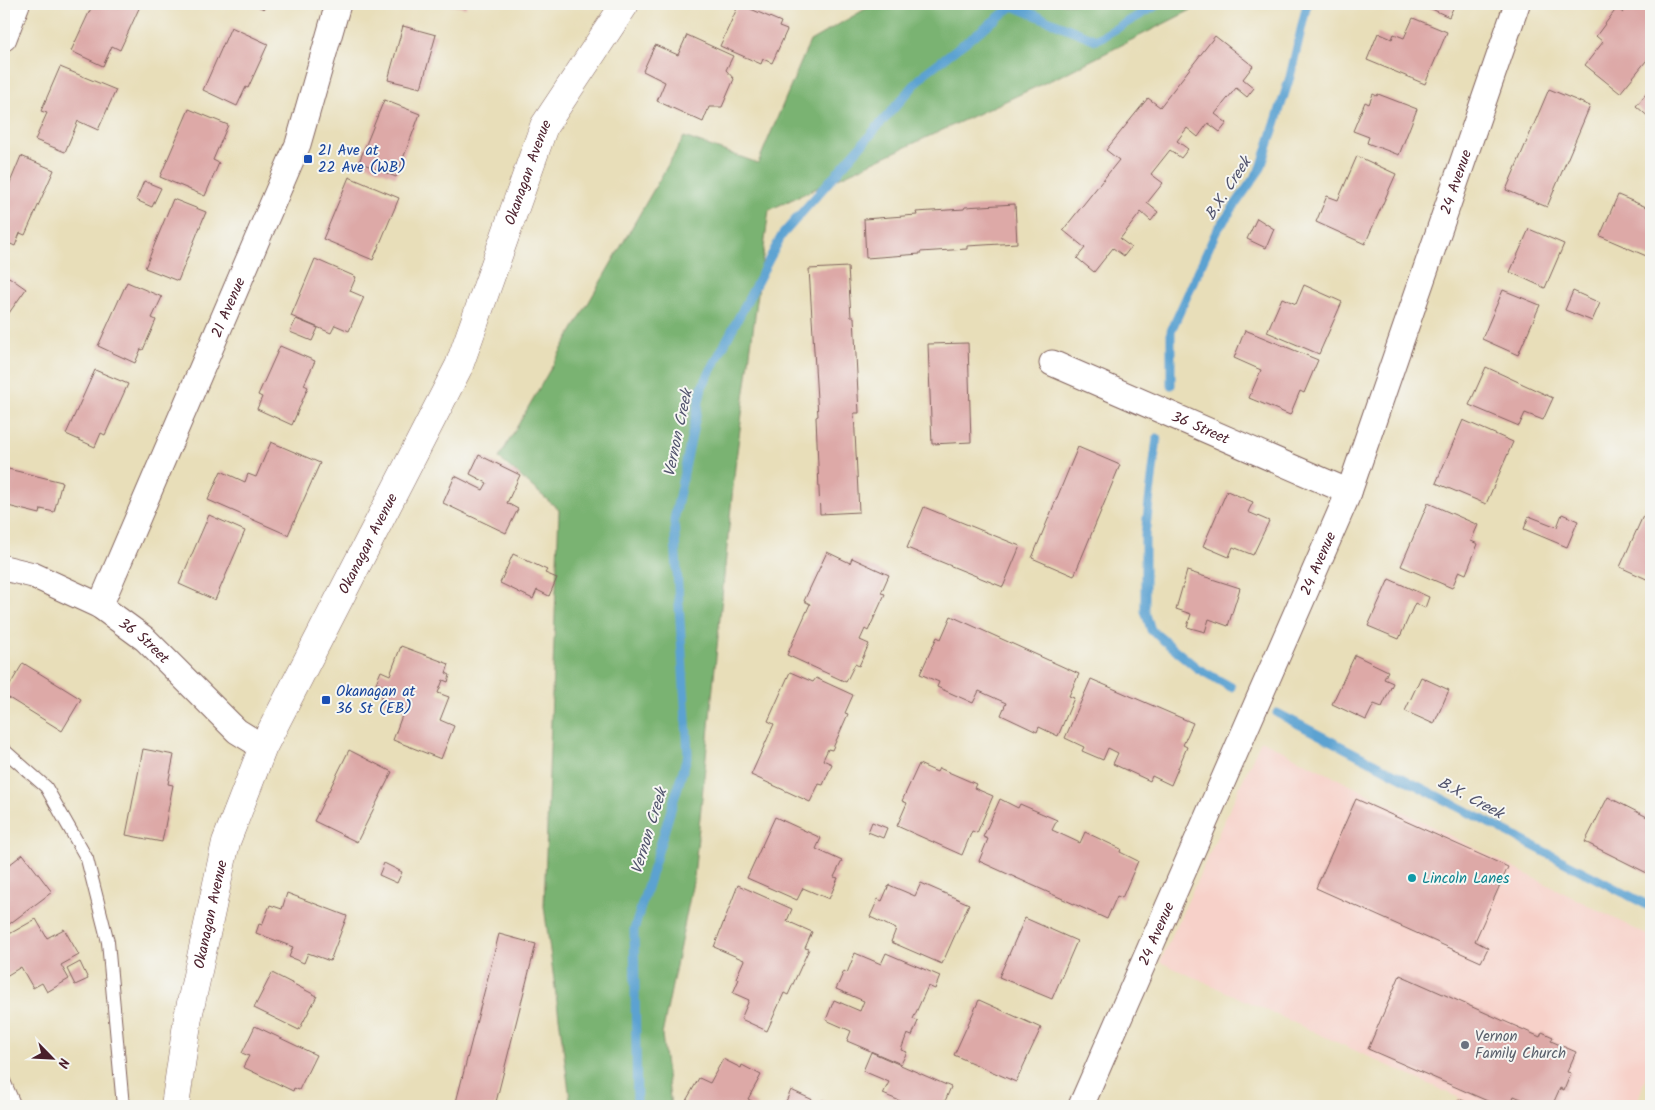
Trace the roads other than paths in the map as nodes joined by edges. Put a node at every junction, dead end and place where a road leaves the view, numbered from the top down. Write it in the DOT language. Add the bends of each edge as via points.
graph roads {
  1 [pos="18,4"];
  2 [pos="338,4"];
  3 [pos="625,4"];
  4 [pos="1517,4"];
  5 [pos="4,38"];
  6 [pos="1052,363"];
  7 [pos="1349,492"];
  8 [pos="4,568"];
  9 [pos="100,606"];
  10 [pos="263,747"];
  11 [pos="4,750"];
  12 [pos="4,1081"];
  13 [pos="15,1106"];
  14 [pos="123,1106"];
  15 [pos="175,1106"];
  16 [pos="1081,1106"];
  1 -- 5 [label="street"];
  2 -- 9 [label="street, 21 Avenue" via="298,144"];
  3 -- 10 [label="street, Okanagan Avenue" via="544,126 459,366"];
  4 -- 7 [label="street, 24 Avenue"];
  6 -- 7 [label="street, 36 Street"];
  7 -- 16 [label="street, 24 Avenue"];
  8 -- 9 [label="street, 36 Street" via="34,575"];
  9 -- 10 [label="street, 36 Street" via="145,639 237,731"];
  10 -- 15 [label="street, Okanagan Avenue" via="226,842 188,1016"];
  11 -- 14 [label="lane" via="46,787 87,859 108,942"];
  12 -- 13 [label="lane"];
}
